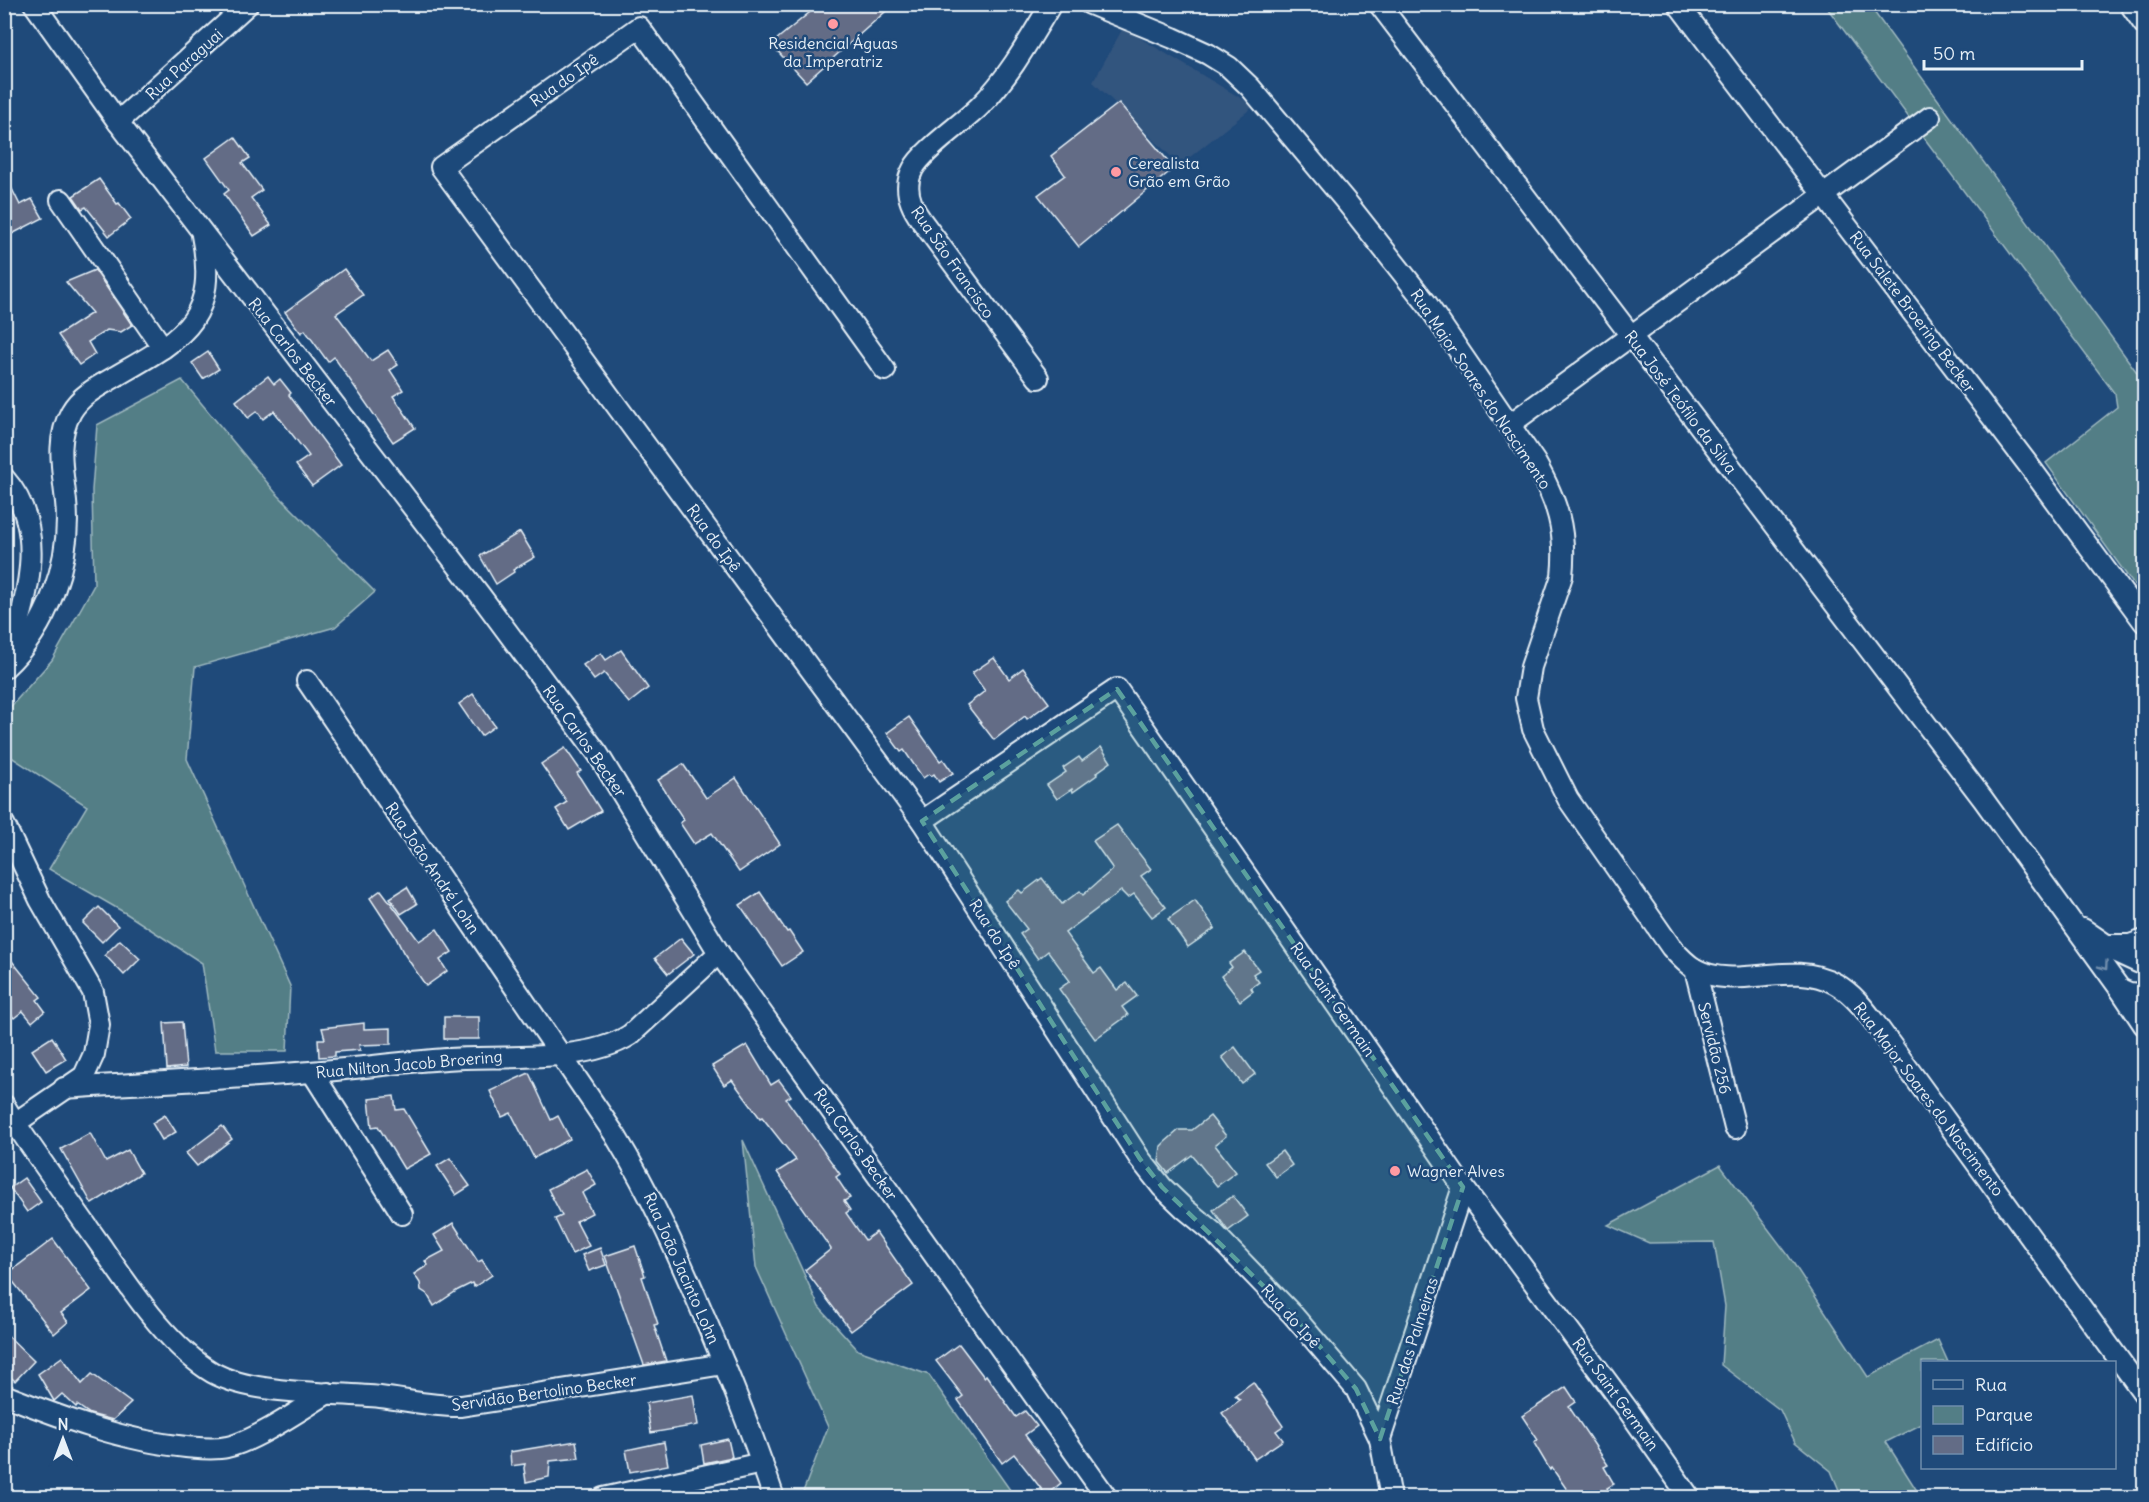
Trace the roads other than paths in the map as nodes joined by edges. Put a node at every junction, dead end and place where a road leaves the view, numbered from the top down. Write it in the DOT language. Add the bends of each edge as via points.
graph roads {
  1 [pos="34,4"];
  2 [pos="248,4"];
  3 [pos="1051,4"];
  4 [pos="1090,4"];
  5 [pos="1379,4"];
  6 [pos="1677,4"];
  7 [pos="2130,4"];
  8 [pos="2145,24"];
  9 [pos="1929,117"];
  10 [pos="118,123"];
  11 [pos="1822,193"];
  12 [pos="62,200"];
  13 [pos="201,233"];
  14 [pos="1630,335"];
  15 [pos="163,348"];
  16 [pos="885,370"];
  17 [pos="1038,378"];
  18 [pos="1509,425"];
  19 [pos="4,478"];
  20 [pos="2145,622"];
  21 [pos="6,667"];
  22 [pos="307,681"];
  23 [pos="922,820"];
  24 [pos="4,824"];
  25 [pos="2074,923"];
  26 [pos="2145,940"];
  27 [pos="2107,945"];
  28 [pos="719,953"];
  29 [pos="2145,965"];
  30 [pos="1695,969"];
  31 [pos="2120,989"];
  32 [pos="2145,994"];
  33 [pos="2145,1025"];
  34 [pos="560,1054"];
  35 [pos="312,1072"];
  36 [pos="64,1088"];
  37 [pos="4,1105"];
  38 [pos="10,1127"];
  39 [pos="1735,1128"];
  40 [pos="1463,1187"];
  41 [pos="402,1214"];
  42 [pos="724,1364"];
  43 [pos="328,1393"];
  44 [pos="2145,1394"];
  45 [pos="4,1395"];
  46 [pos="1380,1439"];
  47 [pos="762,1463"];
  48 [pos="603,1497"];
  49 [pos="774,1497"];
  50 [pos="1107,1497"];
  51 [pos="1391,1497"];
  52 [pos="1690,1497"];
  1 -- 10 [label="street, Rua Carlos Becker"];
  2 -- 10 [label="street, Rua Paraguai"];
  3 -- 17 [label="street, Rua São Francisco" via="1004,77 981,105 918,162 908,186 910,202 921,220"];
  4 -- 18 [label="street, Rua Major Soares do Nascimento" via="1208,54 1245,82 1427,304"];
  5 -- 14 [label="street, Rua José Teófilo da Silva"];
  6 -- 11 [label="street, Rua Salete Broering Becker"];
  7 -- 8 [label="street"];
  9 -- 11 [label="street"];
  10 -- 13 [label="street, Rua Carlos Becker"];
  11 -- 14 [label="street"];
  11 -- 20 [label="street, Rua Salete Broering Becker"];
  12 -- 15 [label="street"];
  13 -- 15 [label="street" via="206,257 201,304 183,332"];
  13 -- 28 [label="street, Rua Carlos Becker" via="598,754"];
  14 -- 18 [label="street"];
  14 -- 25 [label="street, Rua José Teófilo da Silva"];
  15 -- 21 [label="street" via="85,395 70,414 61,453 66,504 61,575 34,632"];
  16 -- 23 [label="street, Rua do Ipê" via="639,27 441,167"];
  18 -- 30 [label="street, Rua Major Soares do Nascimento" via="1550,489 1562,524 1562,576 1531,666 1526,698 1533,729 1568,799 1671,947"];
  19 -- 21 [label="street" via="27,516 32,545 29,582"];
  22 -- 34 [label="street, Rua João André Lohn"];
  23 -- 40 [label="street, Rua Saint Germain" via="1117,689"];
  23 -- 46 [label="street, Rua do Ipê" via="1140,1159 1162,1187 1213,1232 1293,1315 1356,1389"];
  24 -- 36 [label="street" via="97,1004 99,1025 94,1054 84,1076"];
  25 -- 27 [label="street"];
  25 -- 31 [label="street, Rua José Teófilo da Silva, one-way"];
  26 -- 27 [label="street" via="2130,945"];
  27 -- 29 [label="street"];
  28 -- 34 [label="street, Rua Nilton Jacob Broering" via="630,1035 605,1047"];
  28 -- 50 [label="street, Rua Carlos Becker"];
  30 -- 39 [label="street, Servidão 256"];
  30 -- 44 [label="street, Rua Major Soares do Nascimento" via="1730,977 1797,972 1833,982 1851,995"];
  31 -- 32 [label="street"];
  31 -- 33 [label="street, Rua José Teófilo da Silva"];
  34 -- 35 [label="street, Rua Nilton Jacob Broering" via="445,1059"];
  34 -- 42 [label="street, Rua João Jacinto Lohn" via="615,1135 657,1207"];
  35 -- 36 [label="street, Rua Nilton Jacob Broering"];
  35 -- 41 [label="street"];
  36 -- 38 [label="street"];
  37 -- 38 [label="street, Servidão Bertolino Becker"];
  38 -- 43 [label="street, Servidão Bertolino Becker" via="149,1312 183,1350 228,1381"];
  40 -- 46 [label="street, Rua das Palmeiras"];
  40 -- 52 [label="street, Rua Saint Germain"];
  42 -- 43 [label="street, Servidão Bertolino Becker" via="461,1406"];
  42 -- 47 [label="street, Rua João Jacinto Lohn"];
  43 -- 45 [label="street" via="245,1442 208,1449 122,1435"];
  46 -- 51 [label="street, Rua das Palmeiras"];
  47 -- 48 [label="street"];
  47 -- 49 [label="street, Rua João Jacinto Lohn"];
}
